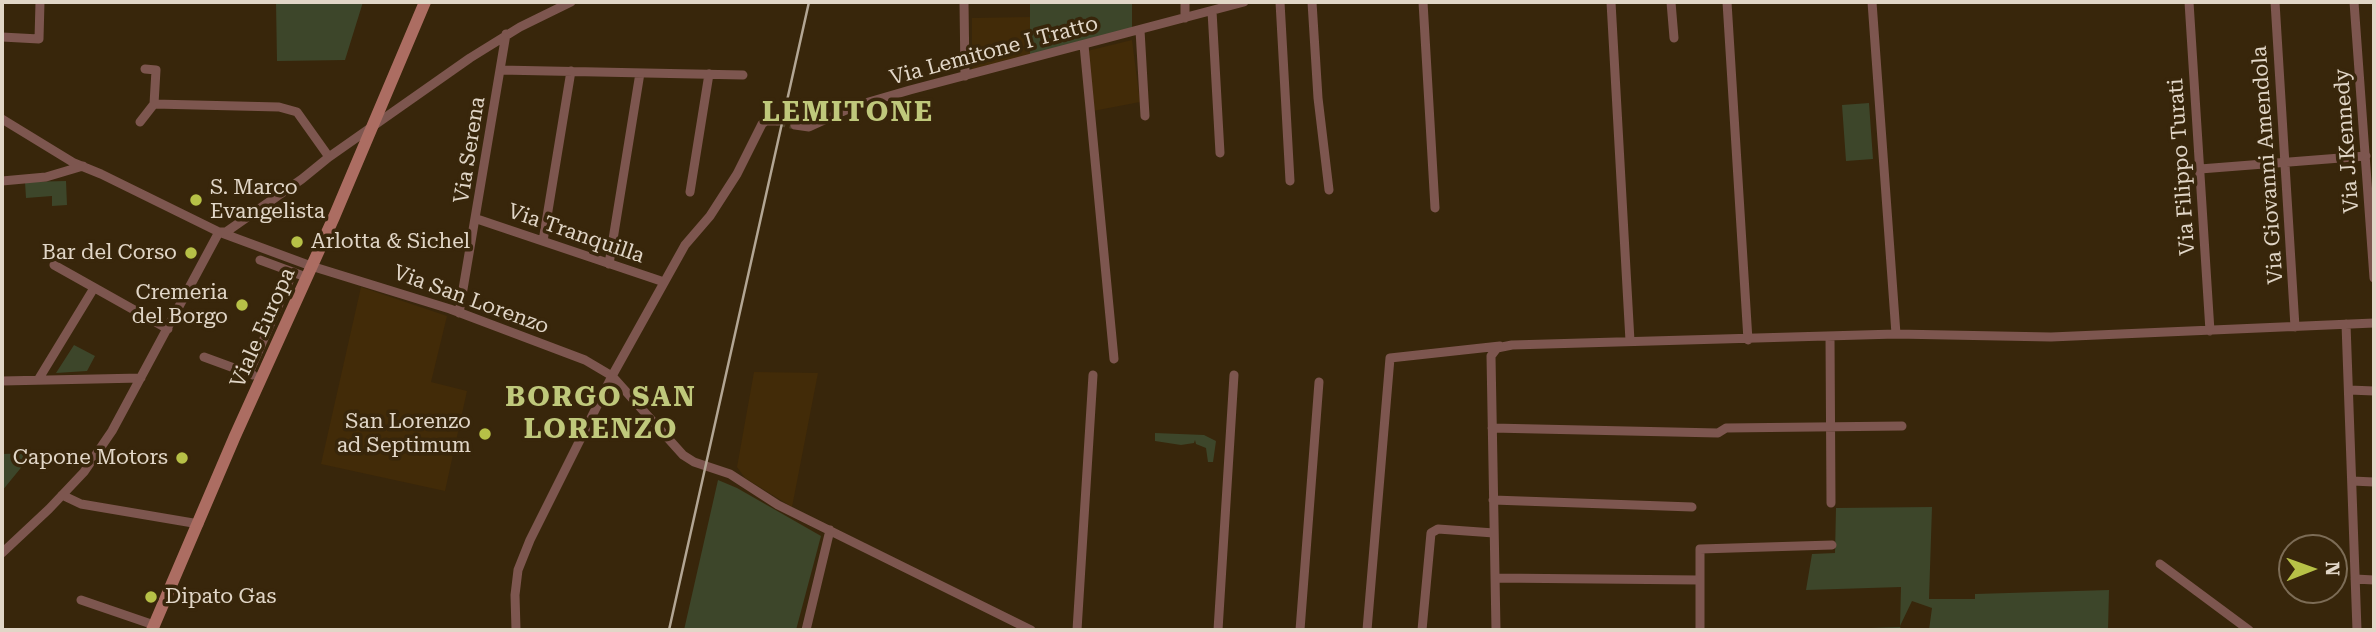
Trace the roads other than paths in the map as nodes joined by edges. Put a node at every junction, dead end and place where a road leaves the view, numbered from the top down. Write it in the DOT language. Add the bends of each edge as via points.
graph roads {
  1 [pos="40,2"];
  2 [pos="425,2"];
  3 [pos="571,2"];
  4 [pos="964,2"];
  5 [pos="1185,2"];
  6 [pos="1244,2"];
  7 [pos="1280,2"];
  8 [pos="1312,2"];
  9 [pos="1423,2"];
  10 [pos="1611,2"];
  11 [pos="1671,2"];
  12 [pos="1727,2"];
  13 [pos="1872,2"];
  14 [pos="2189,2"];
  15 [pos="2275,2"];
  16 [pos="2354,2"];
  17 [pos="1212,11"];
  18 [pos="1185,18"];
  19 [pos="1140,30"];
  20 [pos="506,34"];
  21 [pos="2,37"];
  22 [pos="1674,37"];
  23 [pos="1084,45"];
  24 [pos="145,69"];
  25 [pos="500,70"];
  26 [pos="571,71"];
  27 [pos="640,73"];
  28 [pos="709,74"];
  29 [pos="743,75"];
  30 [pos="965,76"];
  31 [pos="154,103"];
  32 [pos="2,107"];
  33 [pos="1145,116"];
  34 [pos="3,120"];
  35 [pos="140,121"];
  36 [pos="776,121"];
  37 [pos="795,125"];
  38 [pos="371,130"];
  39 [pos="1220,153"];
  40 [pos="2365,156"];
  41 [pos="330,157"];
  42 [pos="2285,162"];
  43 [pos="83,166"];
  44 [pos="2200,169"];
  45 [pos="2,181"];
  46 [pos="1290,181"];
  47 [pos="1329,190"];
  48 [pos="690,192"];
  49 [pos="1435,208"];
  50 [pos="477,219"];
  51 [pos="219,232"];
  52 [pos="543,241"];
  53 [pos="260,260"];
  54 [pos="609,264"];
  55 [pos="54,265"];
  56 [pos="293,272"];
  57 [pos="309,272"];
  58 [pos="2374,278"];
  59 [pos="664,282"];
  60 [pos="94,288"];
  61 [pos="459,313"];
  62 [pos="2374,323"];
  63 [pos="2346,324"];
  64 [pos="2295,327"];
  65 [pos="168,329"];
  66 [pos="2210,331"];
  67 [pos="1896,334"];
  68 [pos="1830,336"];
  69 [pos="1748,340"];
  70 [pos="1630,341"];
  71 [pos="1512,345"];
  72 [pos="204,357"];
  73 [pos="1114,359"];
  74 [pos="1093,375"];
  75 [pos="1234,375"];
  76 [pos="255,376"];
  77 [pos="612,376"];
  78 [pos="141,378"];
  79 [pos="38,380"];
  80 [pos="2,381"];
  81 [pos="1319,382"];
  82 [pos="2348,390"];
  83 [pos="2374,391"];
  84 [pos="1902,426"];
  85 [pos="1830,427"];
  86 [pos="1492,428"];
  87 [pos="2352,481"];
  88 [pos="2374,482"];
  89 [pos="62,495"];
  90 [pos="1493,500"];
  91 [pos="1831,503"];
  92 [pos="1692,507"];
  93 [pos="199,524"];
  94 [pos="830,530"];
  95 [pos="1494,533"];
  96 [pos="1832,545"];
  97 [pos="2,552"];
  98 [pos="2160,564"];
  99 [pos="1495,578"];
  100 [pos="2355,579"];
  101 [pos="1699,580"];
  102 [pos="2374,580"];
  103 [pos="81,600"];
  104 [pos="153,628"];
  105 [pos="516,630"];
  106 [pos="806,630"];
  107 [pos="1031,630"];
  108 [pos="1077,630"];
  109 [pos="1218,630"];
  110 [pos="1300,630"];
  111 [pos="1367,630"];
  112 [pos="1422,630"];
  113 [pos="1496,630"];
  114 [pos="1700,630"];
  115 [pos="2249,630"];
  116 [pos="2357,630"];
  1 -- 21 [label="street" via="39,39"];
  2 -- 38 [label="main road, Viale Europa"];
  3 -- 20 [label="street"];
  4 -- 30 [label="street"];
  5 -- 18 [label="street"];
  6 -- 17 [label="street, Via Lemitone I Tratto"];
  7 -- 46 [label="street"];
  8 -- 47 [label="street"];
  9 -- 49 [label="street"];
  10 -- 70 [label="street"];
  11 -- 22 [label="street"];
  12 -- 69 [label="street"];
  13 -- 67 [label="street"];
  14 -- 44 [label="street, Via Filippo Turati"];
  15 -- 42 [label="street, Via Giovanni Amendola"];
  16 -- 40 [label="street, Via J.Kennedy"];
  17 -- 18 [label="street, Via Lemitone I Tratto"];
  17 -- 39 [label="street"];
  18 -- 19 [label="street, Via Lemitone I Tratto"];
  19 -- 23 [label="street, Via Lemitone I Tratto"];
  19 -- 33 [label="street"];
  20 -- 25 [label="street, Via Serena"];
  20 -- 38 [label="street"];
  23 -- 30 [label="street, Via Lemitone I Tratto"];
  23 -- 73 [label="street"];
  24 -- 31 [label="street" via="156,70"];
  25 -- 26 [label="street"];
  25 -- 50 [label="street, Via Serena"];
  26 -- 27 [label="street"];
  26 -- 52 [label="street"];
  27 -- 28 [label="street"];
  27 -- 54 [label="street"];
  28 -- 29 [label="street"];
  28 -- 48 [label="street"];
  30 -- 37 [label="street, Via Lemitone I Tratto" via="855,106 809,127"];
  31 -- 35 [label="street"];
  31 -- 41 [label="street" via="278,107 297,112"];
  32 -- 34 [label="street"];
  34 -- 43 [label="street, Via San Lorenzo"];
  36 -- 59 [label="street" via="762,124 737,174"];
  38 -- 41 [label="street"];
  38 -- 57 [label="main road, Viale Europa"];
  40 -- 42 [label="street"];
  40 -- 58 [label="street, Via J.Kennedy"];
  41 -- 51 [label="street" via="226,232"];
  42 -- 44 [label="street"];
  42 -- 64 [label="street, Via Giovanni Amendola"];
  43 -- 45 [label="street" via="60,174"];
  43 -- 51 [label="street, Via San Lorenzo"];
  44 -- 66 [label="street, Via Filippo Turati"];
  50 -- 52 [label="street, Via Tranquilla"];
  50 -- 61 [label="street, Via Serena"];
  51 -- 57 [label="street, Via San Lorenzo"];
  51 -- 65 [label="street"];
  52 -- 54 [label="street, Via Tranquilla"];
  53 -- 56 [label="street"];
  54 -- 59 [label="street, Via Tranquilla"];
  55 -- 60 [label="street"];
  56 -- 57 [label="street"];
  56 -- 76 [label="street"];
  57 -- 61 [label="street, Via San Lorenzo" via="361,280"];
  57 -- 76 [label="main road, Viale Europa"];
  59 -- 77 [label="street"];
  60 -- 65 [label="street"];
  60 -- 79 [label="street"];
  61 -- 77 [label="street, Via San Lorenzo" via="584,360"];
  62 -- 63 [label="street"];
  63 -- 64 [label="street"];
  63 -- 82 [label="street"];
  64 -- 66 [label="street"];
  65 -- 78 [label="street"];
  66 -- 67 [label="street" via="2051,337"];
  67 -- 68 [label="street"];
  68 -- 69 [label="street"];
  68 -- 85 [label="street"];
  69 -- 70 [label="street"];
  70 -- 71 [label="street"];
  71 -- 86 [label="street" via="1497,348 1491,356"];
  71 -- 111 [label="street" via="1390,358"];
  72 -- 76 [label="street"];
  74 -- 108 [label="street"];
  75 -- 109 [label="street"];
  76 -- 93 [label="main road, Viale Europa"];
  77 -- 94 [label="street, Via San Lorenzo" via="683,455 730,474 778,505"];
  77 -- 105 [label="street" via="518,570"];
  78 -- 79 [label="street"];
  78 -- 89 [label="street" via="84,472"];
  79 -- 80 [label="street"];
  81 -- 110 [label="street"];
  82 -- 83 [label="street"];
  82 -- 87 [label="street"];
  84 -- 85 [label="street"];
  85 -- 86 [label="street" via="1726,428 1718,433"];
  85 -- 91 [label="street"];
  86 -- 90 [label="street"];
  87 -- 88 [label="street"];
  87 -- 100 [label="street"];
  89 -- 93 [label="street" via="81,504"];
  89 -- 97 [label="street"];
  90 -- 92 [label="street"];
  90 -- 95 [label="street"];
  93 -- 104 [label="main road, Viale Europa"];
  94 -- 106 [label="street"];
  94 -- 107 [label="street, Via San Lorenzo"];
  95 -- 99 [label="street"];
  95 -- 112 [label="street" via="1438,529 1431,533"];
  96 -- 101 [label="street" via="1700,549"];
  98 -- 115 [label="street"];
  99 -- 101 [label="street"];
  99 -- 113 [label="street"];
  100 -- 102 [label="street"];
  100 -- 116 [label="street"];
  101 -- 114 [label="street"];
  103 -- 104 [label="street"];
}
